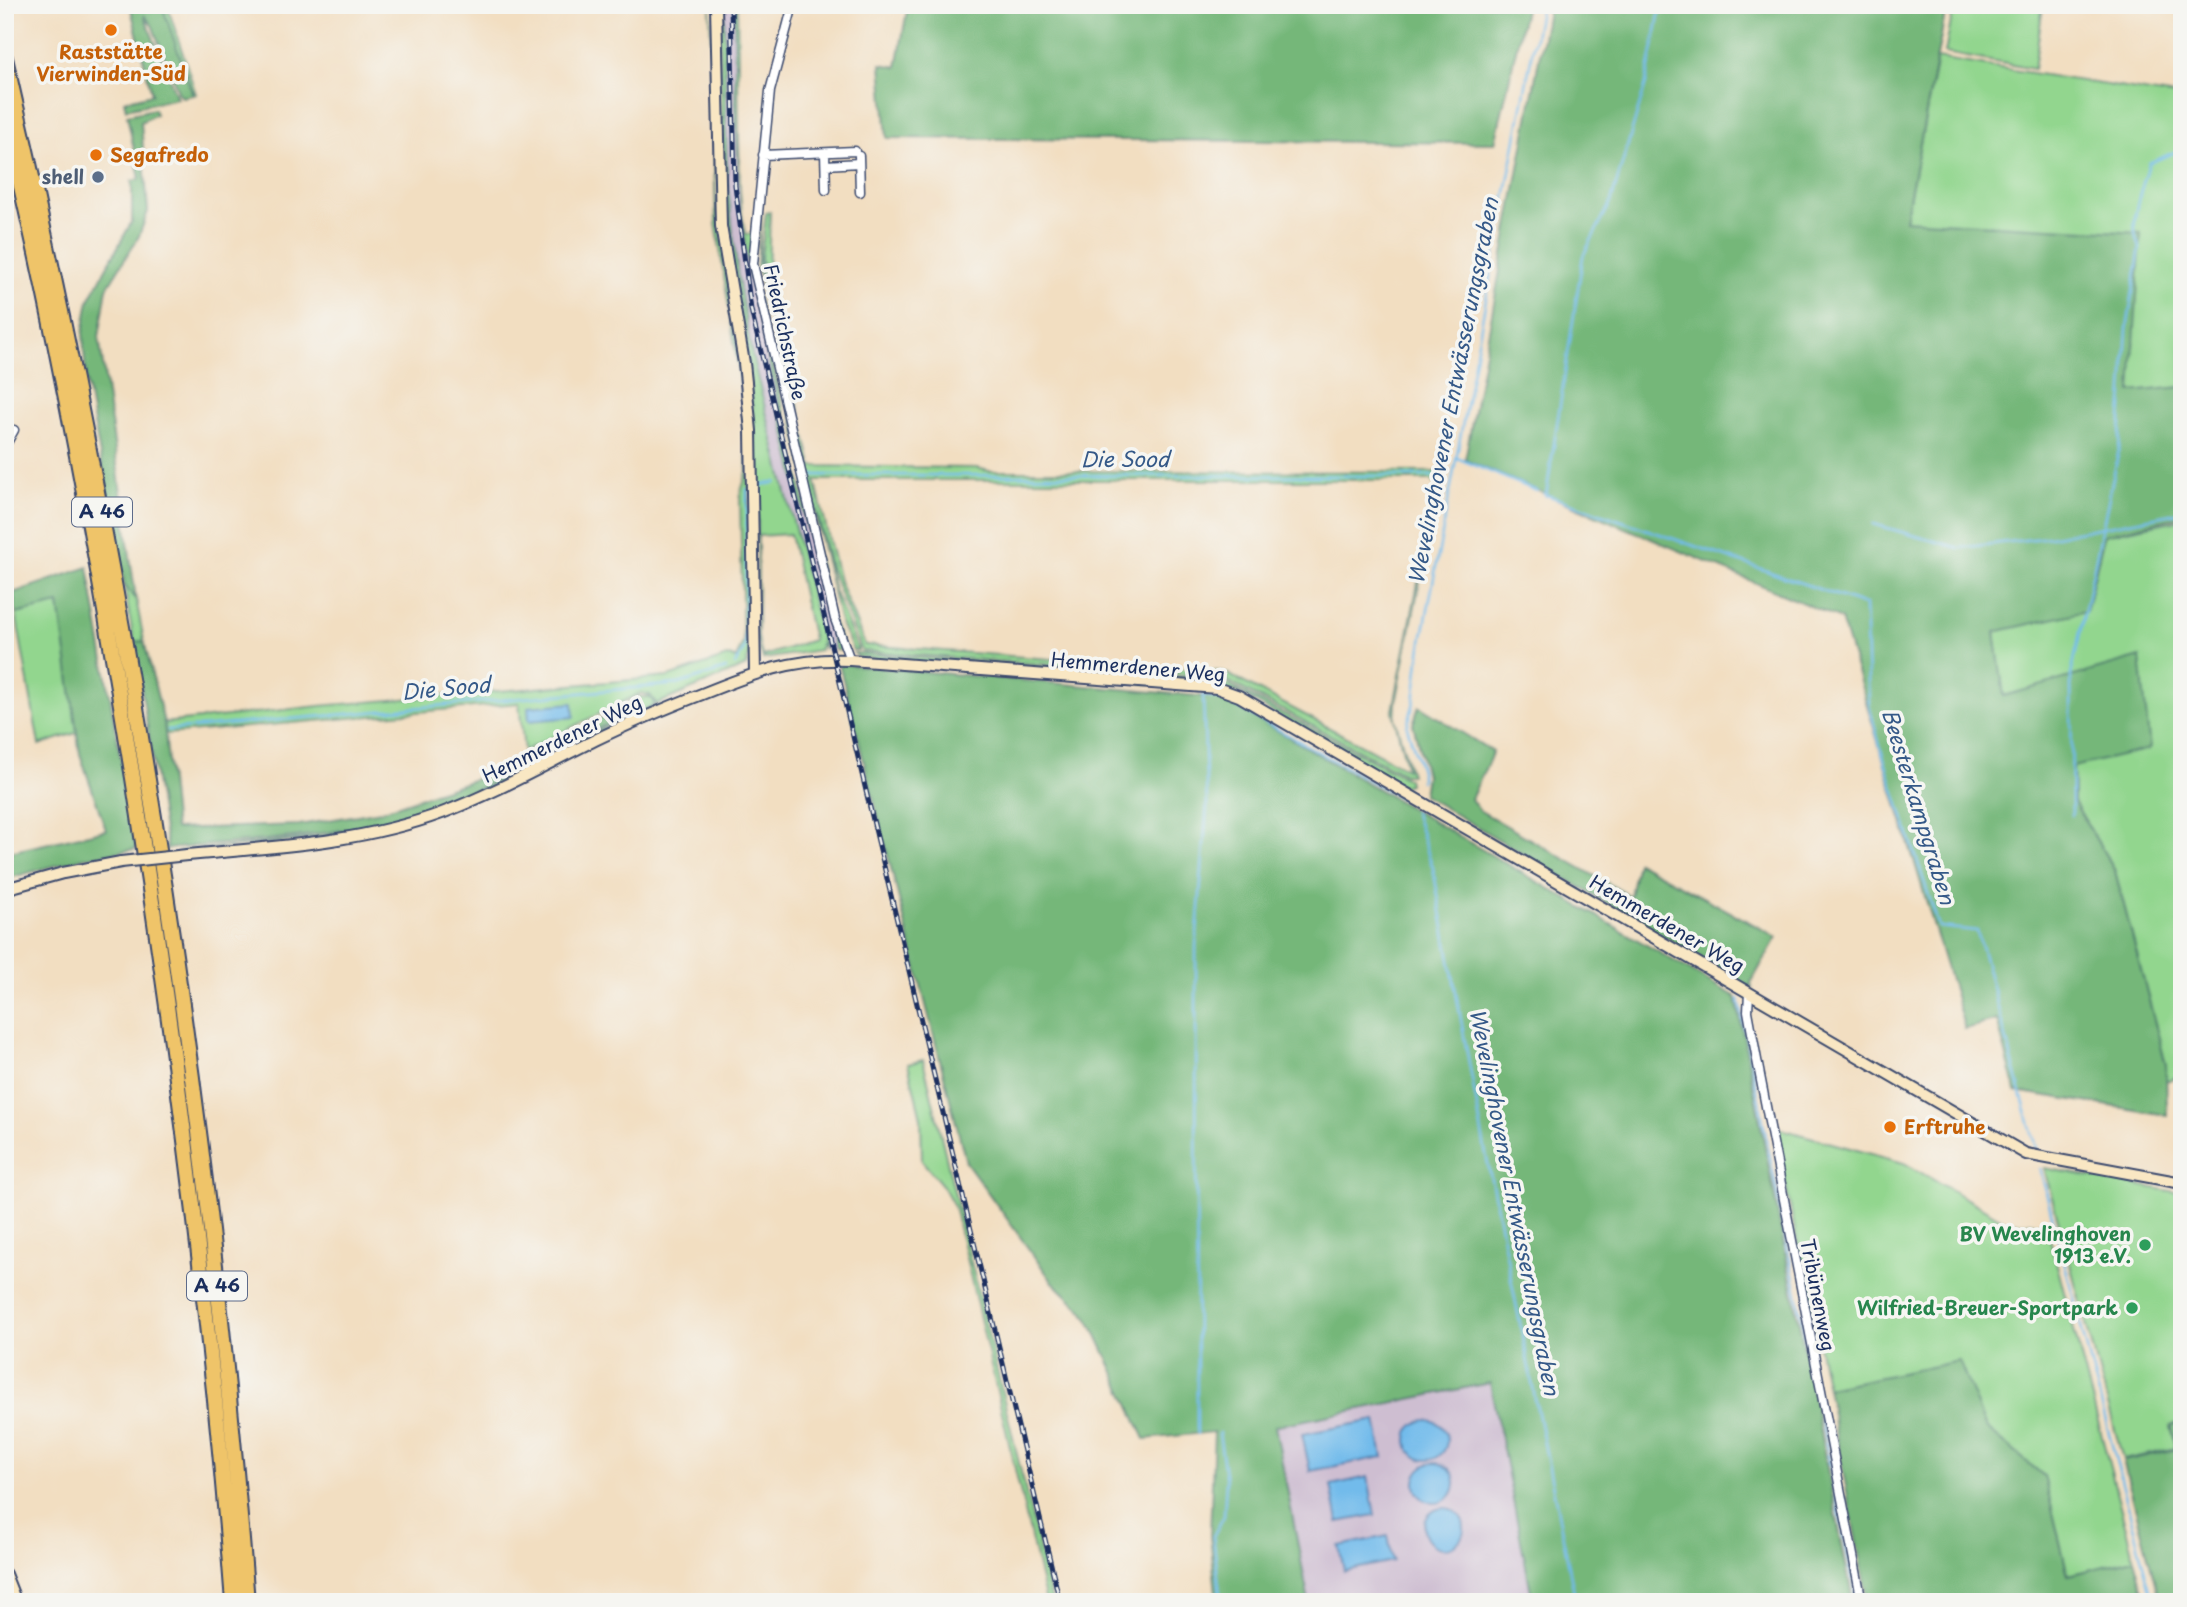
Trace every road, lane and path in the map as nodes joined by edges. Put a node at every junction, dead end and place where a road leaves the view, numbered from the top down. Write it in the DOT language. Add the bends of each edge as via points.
graph roads {
  1 [pos="716,5"];
  2 [pos="793,5"];
  3 [pos="5,58"];
  4 [pos="5,119"];
  5 [pos="825,153"];
  6 [pos="762,155"];
  7 [pos="858,157"];
  8 [pos="825,165"];
  9 [pos="826,190"];
  10 [pos="860,192"];
  11 [pos="14,430"];
  12 [pos="5,446"];
  13 [pos="850,660"];
  14 [pos="755,673"];
  15 [pos="5,888"];
  16 [pos="1749,993"];
  17 [pos="2182,1183"];
  18 [pos="5,1574"];
  19 [pos="16,1602"];
  20 [pos="233,1602"];
  21 [pos="247,1602"];
  22 [pos="1862,1602"];
  1 -- 14 [label="main road" via="722,226 752,440"];
  2 -- 6 [label="street, Friedrichstraße" via="770,90"];
  3 -- 21 [label="highway, A 46" via="91,455 162,868 213,1245"];
  4 -- 20 [label="highway, A 46" via="90,520 146,865 197,1233"];
  5 -- 6 [label="street"];
  5 -- 7 [label="street"];
  5 -- 8 [label="street"];
  6 -- 13 [label="street, Friedrichstraße" via="753,259 756,282 835,619"];
  7 -- 8 [label="street"];
  7 -- 10 [label="street"];
  8 -- 9 [label="street"];
  11 -- 12 [label="street"];
  13 -- 14 [label="main road, Hemmerdener Weg" via="805,660"];
  13 -- 16 [label="main road, Hemmerdener Weg" via="1209,687 1231,693"];
  14 -- 15 [label="main road, Hemmerdener Weg, bridge" via="613,731 488,794 420,820 339,840 121,862"];
  16 -- 17 [label="main road, Hemmerdener Weg" via="2028,1155"];
  16 -- 22 [label="street, Tribünenweg" via="1756,1060"];
  18 -- 19 [label="main road"];
}
